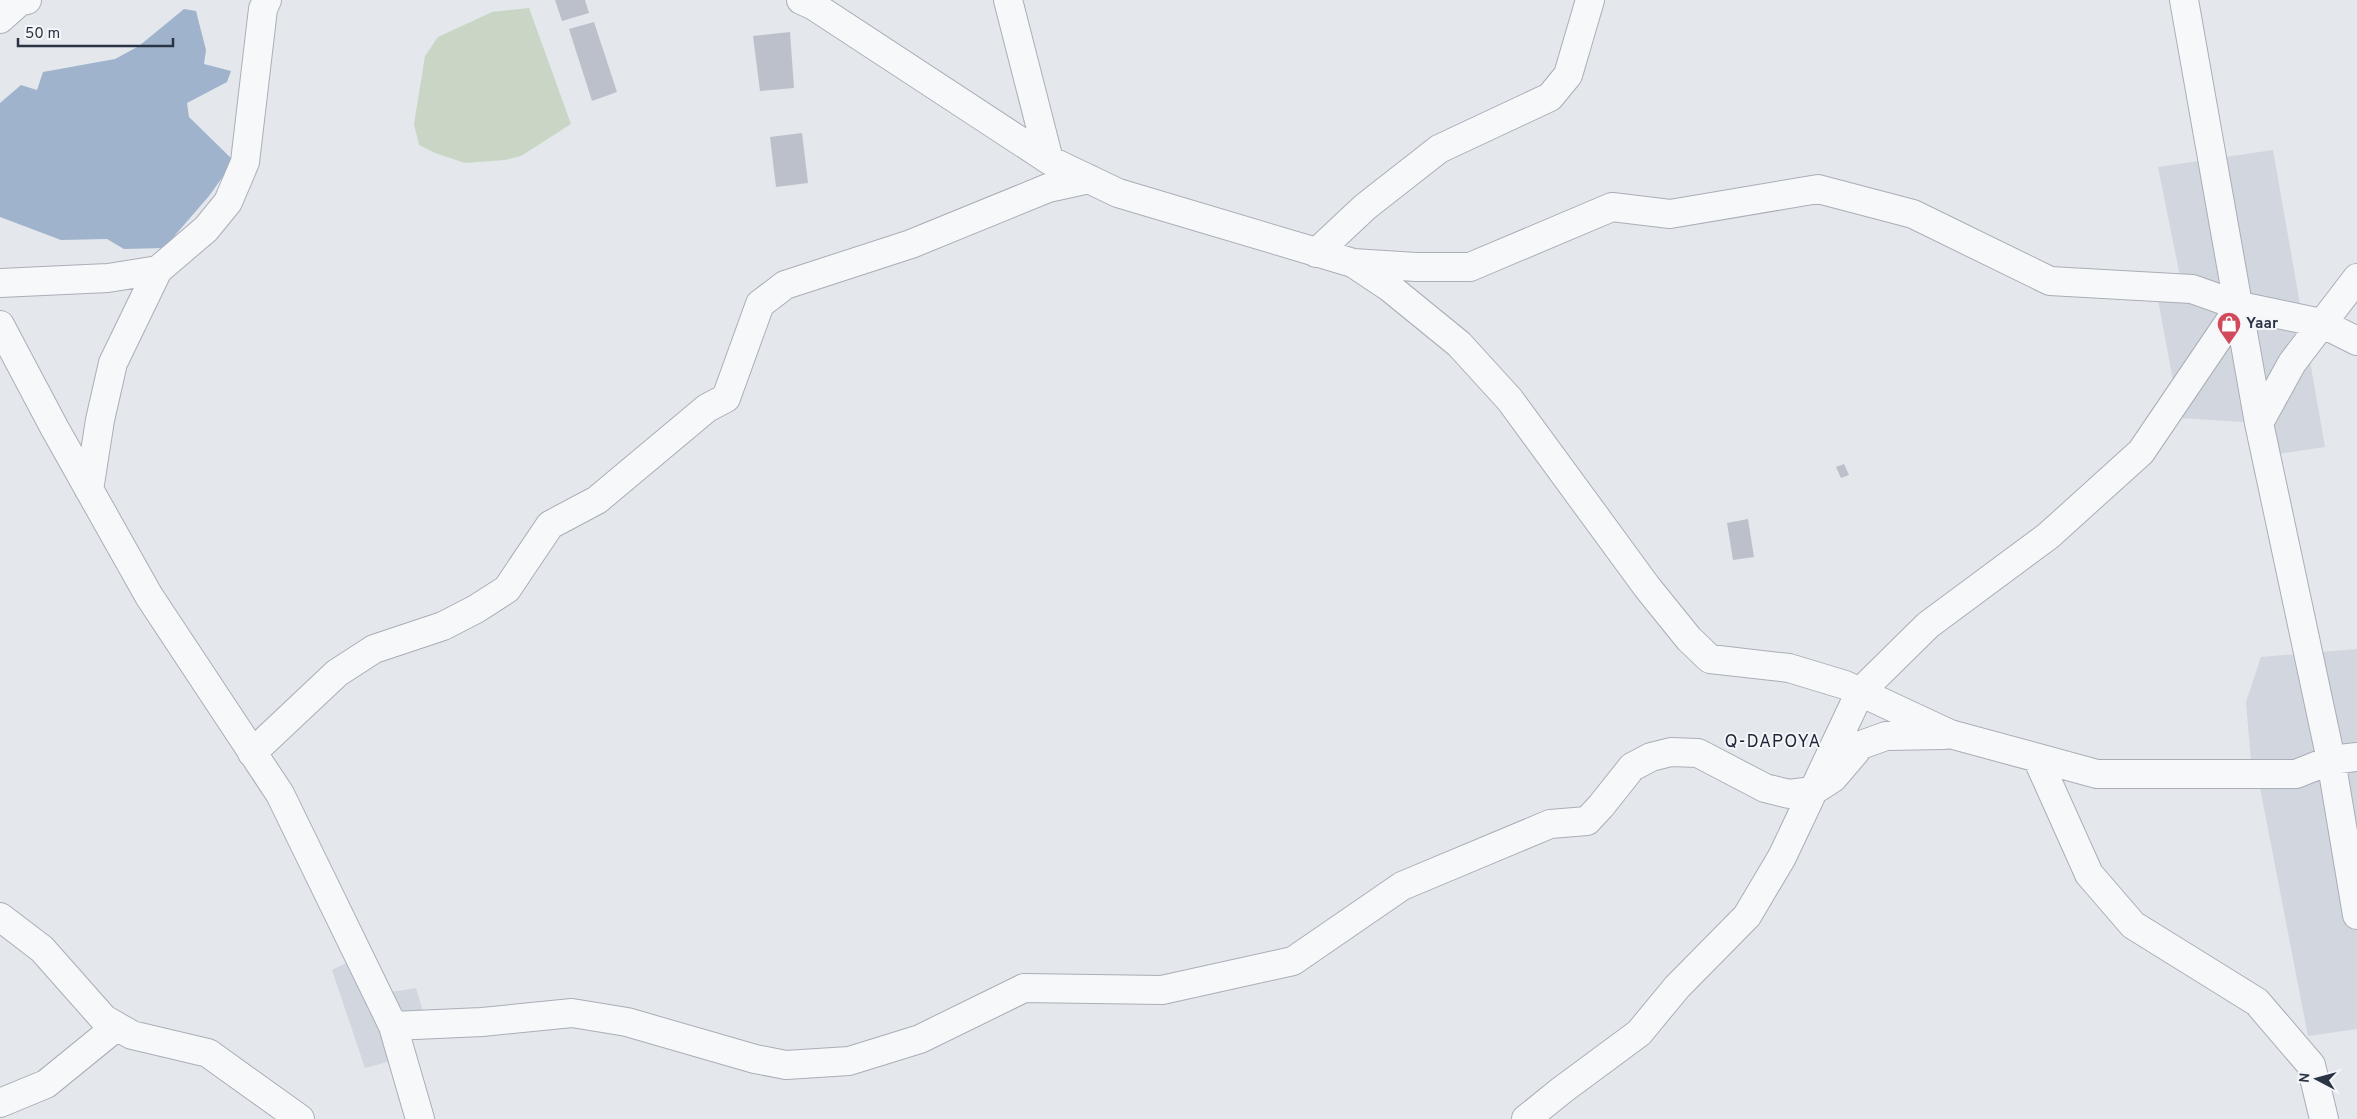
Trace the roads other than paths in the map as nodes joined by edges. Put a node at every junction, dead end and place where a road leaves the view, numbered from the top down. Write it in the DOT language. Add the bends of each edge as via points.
graph roads {
  1 [pos="28,0"];
  2 [pos="267,0"];
  3 [pos="801,0"];
  4 [pos="1008,0"];
  5 [pos="1590,0"];
  6 [pos="2184,0"];
  7 [pos="0,19"];
  8 [pos="1049,160"];
  9 [pos="1089,179"];
  10 [pos="1316,253"];
  11 [pos="1352,263"];
  12 [pos="158,270"];
  13 [pos="2357,278"];
  14 [pos="0,282"];
  15 [pos="2240,306"];
  16 [pos="2320,323"];
  17 [pos="0,325"];
  18 [pos="2357,341"];
  19 [pos="2258,423"];
  20 [pos="89,490"];
  21 [pos="1860,692"];
  22 [pos="1950,734"];
  23 [pos="252,753"];
  24 [pos="2037,758"];
  25 [pos="2344,758"];
  26 [pos="1813,791"];
  27 [pos="2357,916"];
  28 [pos="0,917"];
  29 [pos="116,1026"];
  30 [pos="393,1026"];
  31 [pos="0,1103"];
  32 [pos="300,1119"];
  33 [pos="420,1119"];
  34 [pos="1526,1119"];
  35 [pos="2324,1119"];
  1 -- 7 [label="street" via="19,2"];
  2 -- 12 [label="street" via="263,9 245,162 228,202 206,229"];
  3 -- 8 [label="street"];
  4 -- 8 [label="street"];
  5 -- 10 [label="street" via="1568,75 1550,97 1439,149 1365,207"];
  6 -- 15 [label="street"];
  8 -- 9 [label="street"];
  9 -- 10 [label="street" via="1118,193"];
  9 -- 23 [label="street" via="1048,188 911,244 785,285 760,304 726,398 707,408 597,500 550,525 507,588 443,626 374,649 337,674"];
  10 -- 11 [label="street"];
  11 -- 15 [label="street" via="1470,266 1612,206 1670,214 1818,189 1913,214 2050,281 2192,289"];
  11 -- 21 [label="street" via="1389,287 1459,344 1510,400 1647,587 1710,660 1789,668"];
  12 -- 14 [label="street" via="108,278"];
  12 -- 20 [label="street" via="112,363"];
  13 -- 16 [label="street"];
  15 -- 16 [label="street"];
  15 -- 19 [label="street"];
  15 -- 21 [label="street" via="2141,452 2048,536 1928,625"];
  16 -- 18 [label="street"];
  16 -- 19 [label="street" via="2292,363"];
  17 -- 20 [label="street"];
  19 -- 25 [label="street"];
  20 -- 23 [label="street" via="149,596"];
  21 -- 22 [label="street"];
  21 -- 26 [label="street"];
  22 -- 24 [label="street"];
  22 -- 26 [label="street" via="1886,736 1861,746 1833,778"];
  23 -- 30 [label="street" via="280,794"];
  24 -- 25 [label="street" via="2097,774 2296,774"];
  24 -- 35 [label="street" via="2089,874 2133,925 2257,1002 2311,1064"];
  25 -- 27 [label="street"];
  26 -- 30 [label="street" via="1789,794 1765,788 1698,753 1671,752 1651,757 1632,767 1587,820 1550,824 1402,886 1293,961 1162,990 1024,988 920,1038 849,1061 786,1065 627,1022 572,1013"];
  26 -- 34 [label="street" via="1782,857 1747,916 1677,987 1639,1033"];
  28 -- 29 [label="street" via="42,949 104,1019"];
  29 -- 31 [label="street" via="46,1084"];
  29 -- 32 [label="street" via="132,1035 208,1053"];
  30 -- 33 [label="street"];
}
